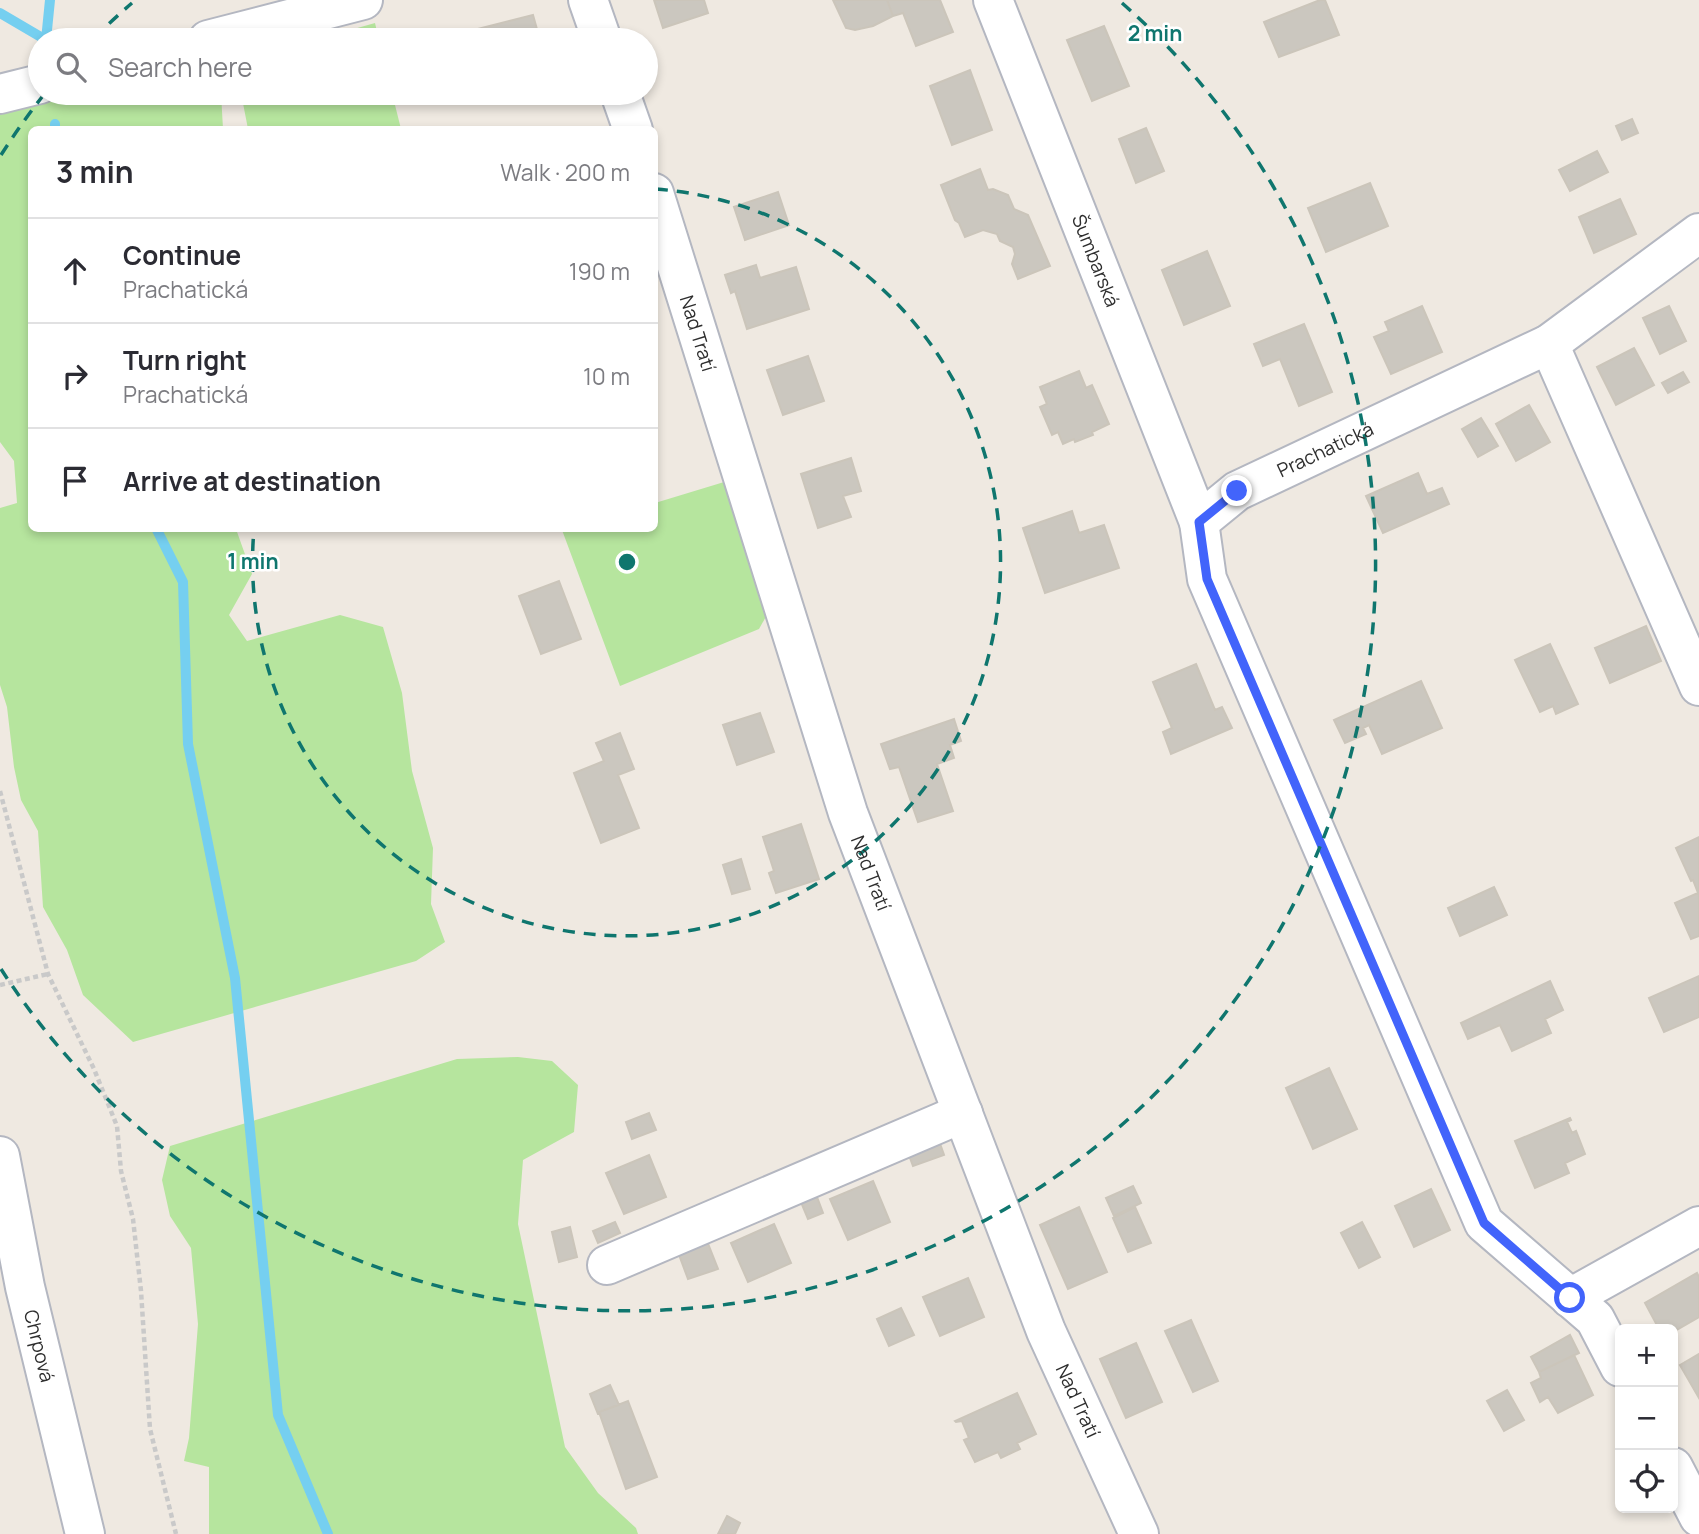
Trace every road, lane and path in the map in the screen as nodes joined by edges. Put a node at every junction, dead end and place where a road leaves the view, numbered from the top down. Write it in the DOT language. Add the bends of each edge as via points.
graph roads {
  1 [pos="363,0"];
  2 [pos="589,0"];
  3 [pos="993,0"];
  4 [pos="254,28"];
  5 [pos="598,28"];
  6 [pos="28,87"];
  7 [pos="0,94"];
  8 [pos="624,105"];
  9 [pos="632,126"];
  10 [pos="658,206"];
  11 [pos="1699,233"];
  12 [pos="1549,344"];
  13 [pos="1199,522"];
  14 [pos="1699,686"];
  15 [pos="0,790"];
  16 [pos="47,974"];
  17 [pos="0,985"];
  18 [pos="962,1113"];
  19 [pos="0,1156"];
  20 [pos="1699,1226"];
  21 [pos="607,1265"];
  22 [pos="13,1288"];
  23 [pos="1570,1298"];
  24 [pos="1615,1358"];
  25 [pos="1678,1477"];
  26 [pos="1699,1517"];
  27 [pos="85,1534"];
  28 [pos="176,1534"];
  29 [pos="1139,1534"];
  1 -- 4 [label="street"];
  2 -- 5 [label="street"];
  3 -- 13 [label="street, Šumbarská"];
  6 -- 7 [label="street"];
  8 -- 9 [label="street"];
  10 -- 18 [label="street, Nad Tratí" via="848,813"];
  11 -- 12 [label="street, Prachatická"];
  12 -- 13 [label="street, Prachatická" via="1237,491"];
  12 -- 14 [label="street"];
  13 -- 23 [label="street" via="1207,579 1484,1223"];
  15 -- 16 [label="path"];
  16 -- 17 [label="path"];
  16 -- 28 [label="path" via="117,1126 141,1291 150,1429"];
  18 -- 21 [label="street"];
  18 -- 29 [label="street, Nad Tratí" via="1051,1343"];
  19 -- 22 [label="street, Chrpová"];
  20 -- 23 [label="street"];
  22 -- 27 [label="street, Chrpová"];
  23 -- 24 [label="street" via="1595,1320"];
  25 -- 26 [label="street"];
}
